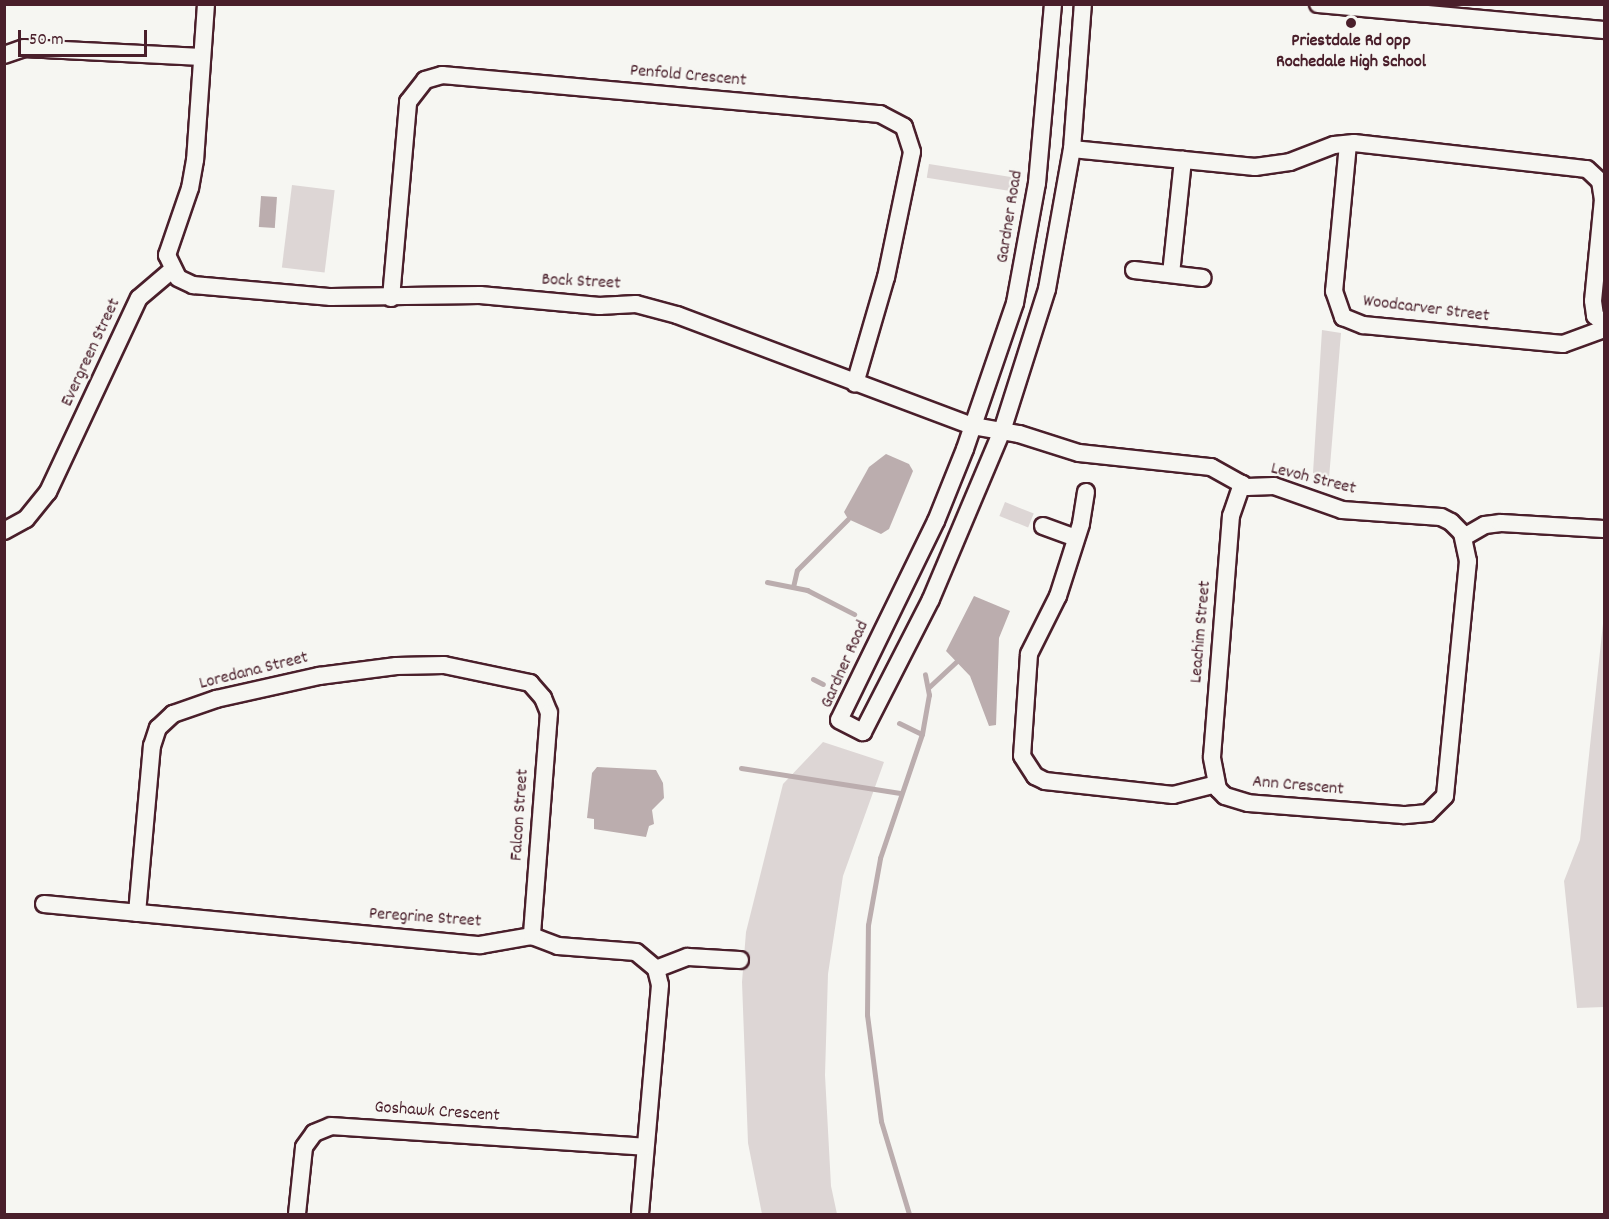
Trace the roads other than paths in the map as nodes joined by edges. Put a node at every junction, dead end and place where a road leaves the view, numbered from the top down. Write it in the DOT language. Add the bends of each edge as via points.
graph roads {
  1 [pos="206,4"];
  2 [pos="1053,4"];
  3 [pos="1083,4"];
  4 [pos="1318,4"];
  5 [pos="1605,30"];
  6 [pos="4,55"];
  7 [pos="202,57"];
  8 [pos="1348,144"];
  9 [pos="1072,149"];
  10 [pos="1183,160"];
  11 [pos="172,270"];
  12 [pos="1134,270"];
  13 [pos="1171,274"];
  14 [pos="1203,278"];
  15 [pos="391,298"];
  16 [pos="1605,323"];
  17 [pos="1605,329"];
  18 [pos="855,384"];
  19 [pos="973,426"];
  20 [pos="1002,431"];
  21 [pos="1242,484"];
  22 [pos="1086,492"];
  23 [pos="1043,526"];
  24 [pos="1605,529"];
  25 [pos="4,531"];
  26 [pos="1464,537"];
  27 [pos="1076,538"];
  28 [pos="543,698"];
  29 [pos="1216,784"];
  30 [pos="44,904"];
  31 [pos="137,913"];
  32 [pos="532,936"];
  33 [pos="740,960"];
  34 [pos="656,969"];
  35 [pos="644,1147"];
  36 [pos="297,1215"];
  37 [pos="640,1215"];
  1 -- 7 [label="street"];
  2 -- 19 [label="street, Gardner Road" via="1029,239 1015,303"];
  3 -- 9 [label="street, Gardner Road"];
  4 -- 5 [label="street"];
  6 -- 7 [label="street" via="24,48"];
  7 -- 11 [label="street" via="195,160 183,211 169,241 167,255"];
  8 -- 10 [label="street" via="1334,145 1290,162 1255,167"];
  8 -- 16 [label="street" via="1587,169 1600,181 1604,199 1593,301 1595,316"];
  8 -- 17 [label="street, Woodcarver Street" via="1334,291 1344,317 1363,325 1563,344"];
  9 -- 10 [label="street"];
  9 -- 20 [label="street, Gardner Road" via="1047,289"];
  10 -- 13 [label="street"];
  11 -- 15 [label="street, Bock Street" via="186,282 217,289"];
  11 -- 25 [label="street, Evergreen Street" via="139,298 48,492 26,519"];
  12 -- 13 [label="street"];
  13 -- 14 [label="street"];
  15 -- 18 [label="street, Bock Street" via="480,295 599,306 636,304 677,315"];
  15 -- 18 [label="street, Penfold Crescent" via="408,102 425,80 442,75 880,114 904,127 912,152 886,277"];
  18 -- 19 [label="street, Bock Street"];
  19 -- 20 [label="street, Levoh Street"];
  19 -- 20 [label="street, Gardner Road" via="936,521 839,720 862,732 931,599"];
  20 -- 21 [label="street, Levoh Street" via="1079,453 1211,466"];
  21 -- 26 [label="street, Levoh Street" via="1274,486 1342,510 1441,517"];
  21 -- 29 [label="street, Leachim Street" via="1231,516 1212,757"];
  22 -- 27 [label="street"];
  23 -- 27 [label="street"];
  24 -- 26 [label="street" via="1501,523 1485,525"];
  26 -- 29 [label="street, Ann Crescent" via="1468,561 1445,796 1439,806 1428,813 1403,815 1248,803 1225,796"];
  27 -- 29 [label="street" via="1058,597 1029,654 1021,745 1027,766 1045,781 1173,795"];
  28 -- 31 [label="street, Loredana Street" via="530,683 508,676 463,667 396,666 319,676 216,699 173,714 158,728 153,746"];
  28 -- 32 [label="street, Falcon Street" via="549,713"];
  30 -- 31 [label="street, Peregrine Street"];
  31 -- 32 [label="street, Peregrine Street" via="480,945"];
  32 -- 34 [label="street, Peregrine Street" via="558,946 636,952"];
  33 -- 34 [label="street" via="688,957"];
  34 -- 35 [label="street" via="660,985"];
  35 -- 36 [label="street, Goshawk Crescent" via="331,1126 314,1133 304,1148"];
  35 -- 37 [label="street"];
}
